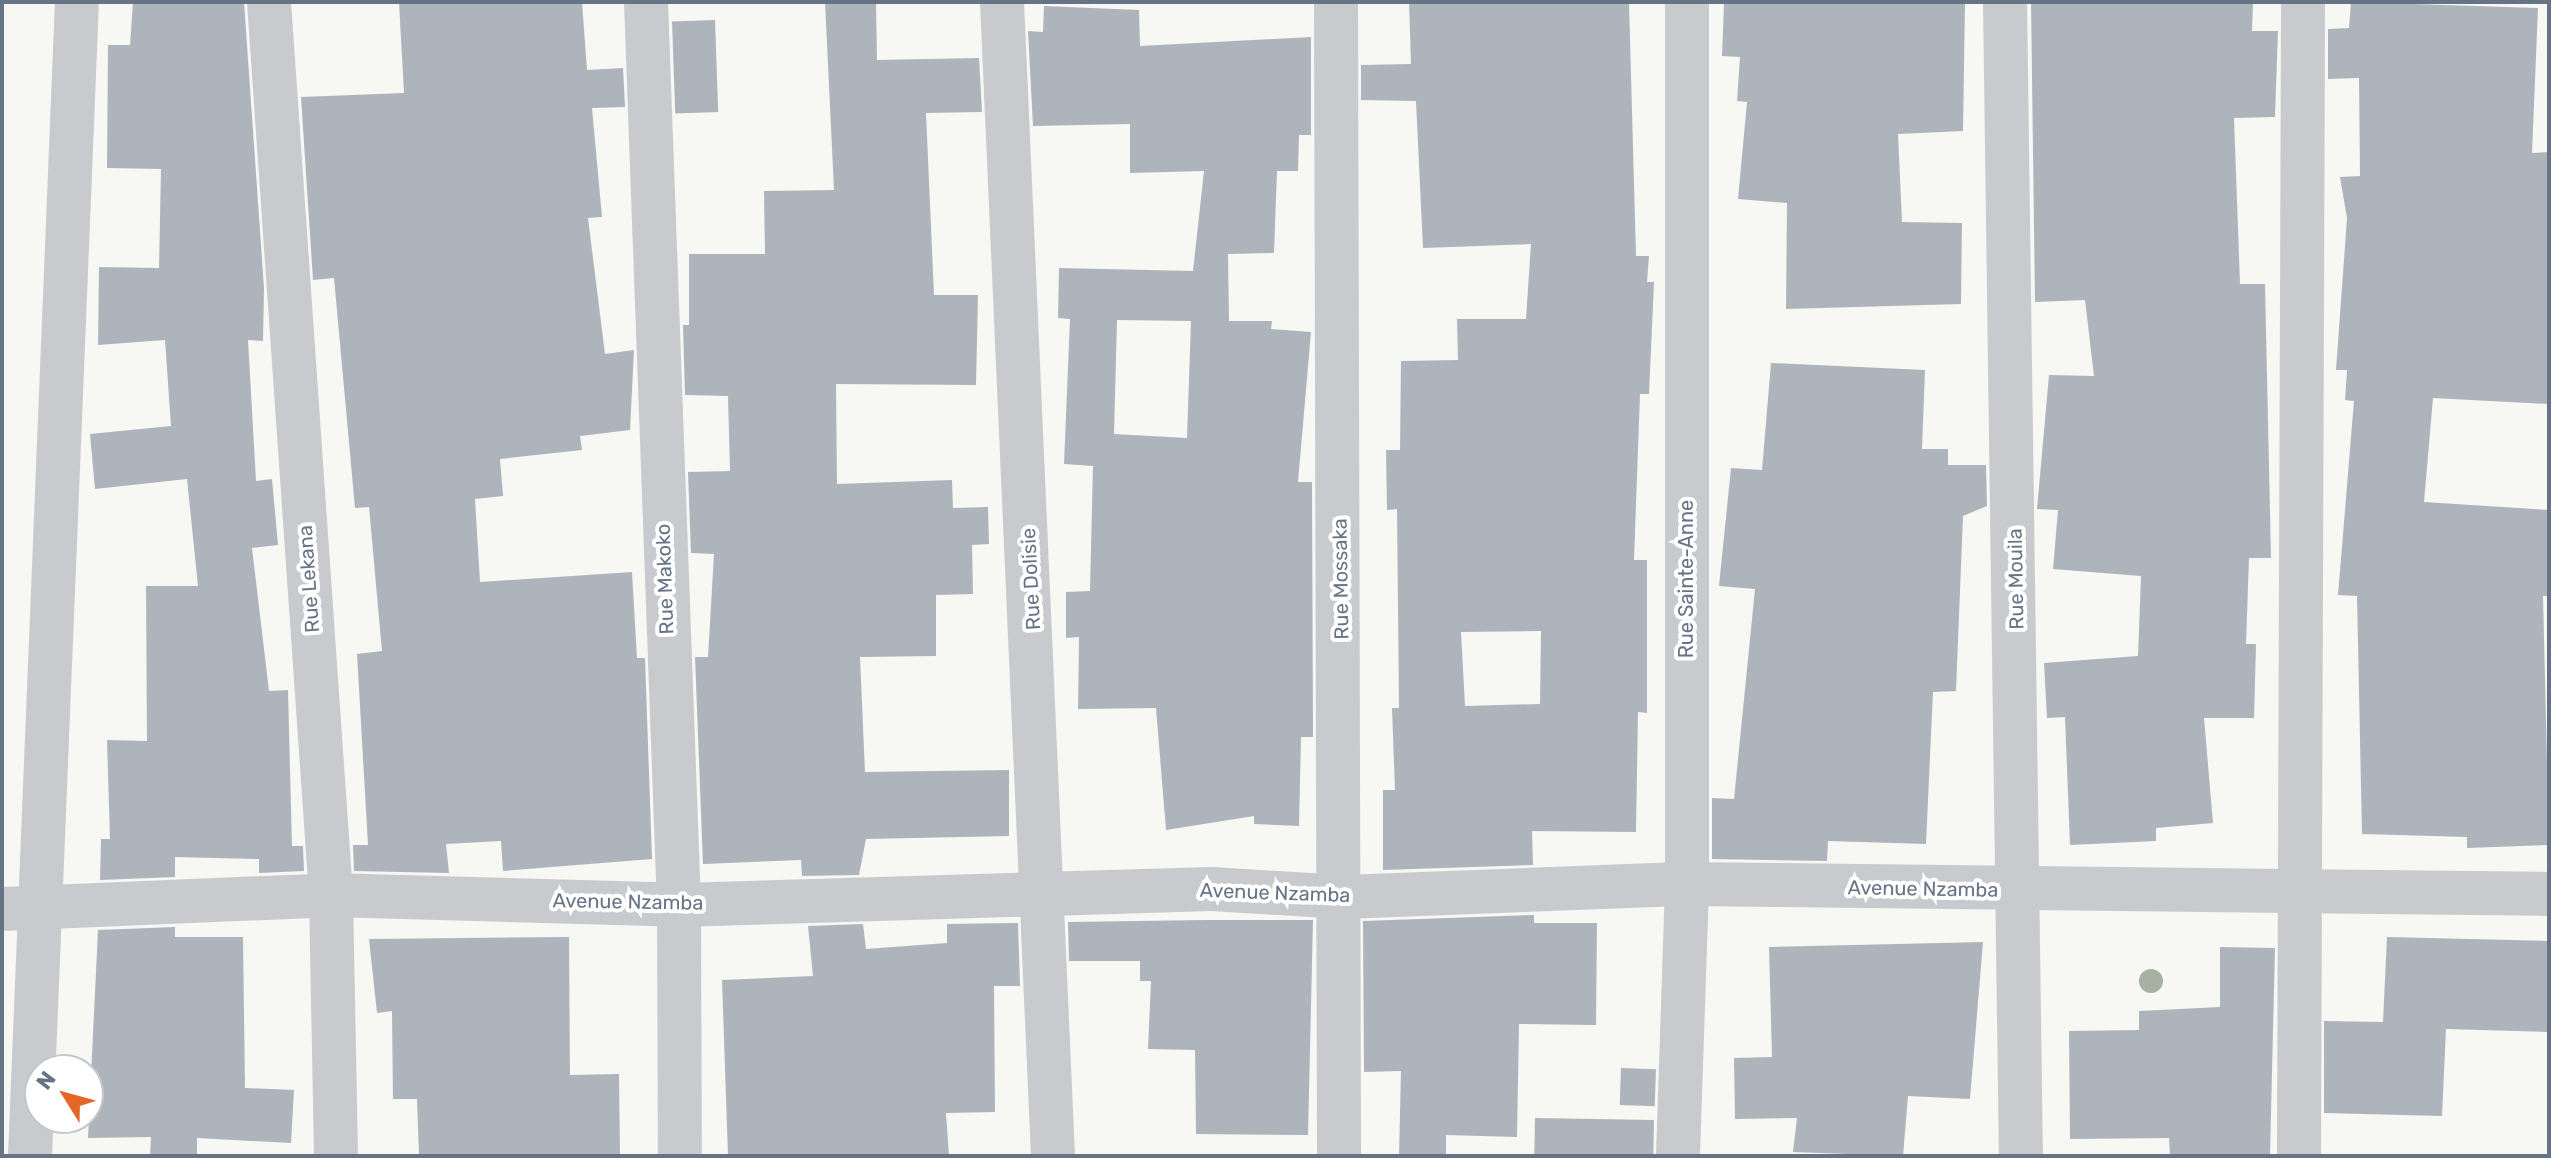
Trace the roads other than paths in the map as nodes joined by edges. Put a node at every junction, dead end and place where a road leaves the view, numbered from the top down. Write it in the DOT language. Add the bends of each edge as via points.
graph roads {
  1 [pos="77,2"];
  2 [pos="269,2"];
  3 [pos="646,2"];
  4 [pos="1002,2"];
  5 [pos="1336,2"];
  6 [pos="1687,2"];
  7 [pos="2005,2"];
  8 [pos="2303,2"];
  9 [pos="1687,884"];
  10 [pos="2021,891"];
  11 [pos="2303,891"];
  12 [pos="2549,894"];
  13 [pos="331,895"];
  14 [pos="1047,895"];
  15 [pos="1344,897"];
  16 [pos="679,905"];
  17 [pos="18,909"];
  18 [pos="30,1156"];
  19 [pos="336,1156"];
  20 [pos="680,1156"];
  21 [pos="1053,1156"];
  22 [pos="1339,1156"];
  23 [pos="1678,1156"];
  24 [pos="2021,1156"];
  25 [pos="2299,1156"];
  1 -- 17 [label="street"];
  2 -- 13 [label="street, Rue Lekana"];
  3 -- 16 [label="street, Rue Makoko"];
  4 -- 14 [label="street, Rue Dolisie"];
  5 -- 15 [label="street, Rue Mossaka"];
  6 -- 9 [label="street, Rue Sainte-Anne"];
  7 -- 10 [label="street, Rue Mouila"];
  8 -- 11 [label="street"];
  9 -- 10 [label="street, Avenue Nzamba"];
  9 -- 15 [label="street, Avenue Nzamba"];
  9 -- 23 [label="street, Rue Sainte-Anne"];
  10 -- 11 [label="street, Avenue Nzamba"];
  10 -- 24 [label="street, Rue Mouila"];
  11 -- 12 [label="street, Avenue Nzamba"];
  11 -- 25 [label="street"];
  13 -- 16 [label="street, Avenue Nzamba"];
  13 -- 17 [label="street, Avenue Nzamba"];
  13 -- 19 [label="street, Rue Lekana"];
  14 -- 15 [label="street, Avenue Nzamba" via="1212,889"];
  14 -- 16 [label="street, Avenue Nzamba"];
  14 -- 21 [label="street, Rue Dolisie"];
  15 -- 22 [label="street, Rue Mossaka"];
  16 -- 20 [label="street, Rue Makoko"];
  17 -- 18 [label="street"];
}
